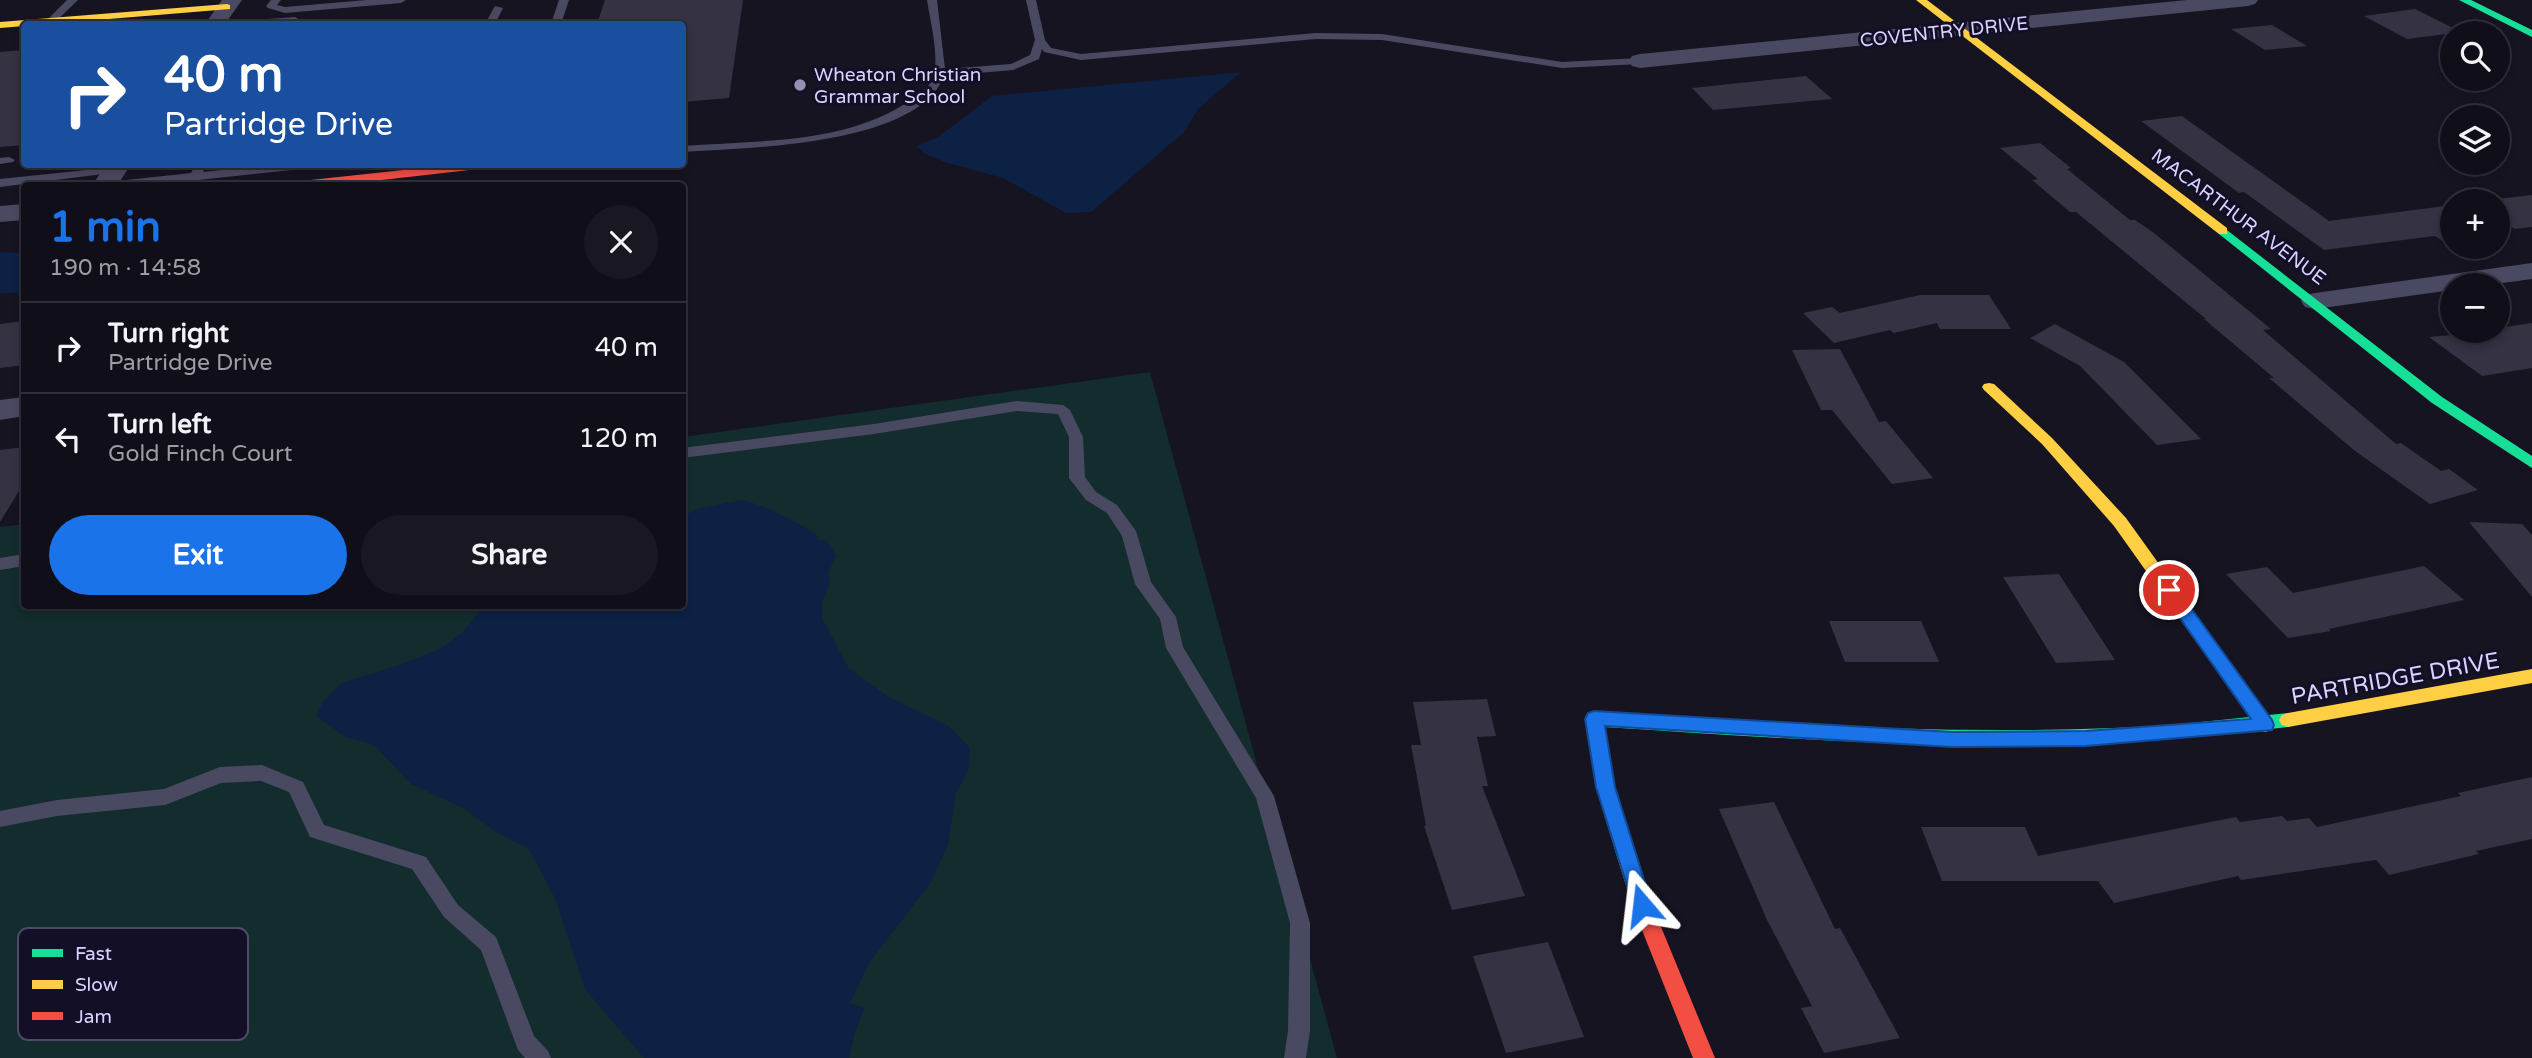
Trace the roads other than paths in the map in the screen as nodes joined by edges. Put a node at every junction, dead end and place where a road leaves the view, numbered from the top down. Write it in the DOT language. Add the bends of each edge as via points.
graph roads {
  1 [pos="73,0"];
  2 [pos="276,0"];
  3 [pos="401,0"];
  4 [pos="564,0"];
  5 [pos="932,0"];
  6 [pos="1031,0"];
  7 [pos="1921,0"];
  8 [pos="2248,0"];
  9 [pos="2464,0"];
  10 [pos="230,3"];
  11 [pos="498,8"];
  12 [pos="51,21"];
  13 [pos="217,21"];
  14 [pos="492,21"];
  15 [pos="557,21"];
  16 [pos="21,23"];
  17 [pos="0,25"];
  18 [pos="1961,29"];
  19 [pos="2532,34"];
  20 [pos="1040,40"];
  21 [pos="1640,61"];
  22 [pos="939,73"];
  23 [pos="686,149"];
  24 [pos="200,168"];
  25 [pos="278,168"];
  26 [pos="461,168"];
  27 [pos="111,176"];
  28 [pos="195,176"];
  29 [pos="337,182"];
  30 [pos="0,183"];
  31 [pos="21,212"];
  32 [pos="0,214"];
  33 [pos="2532,271"];
  34 [pos="2315,301"];
  35 [pos="1989,387"];
  36 [pos="21,407"];
  37 [pos="0,410"];
  38 [pos="686,452"];
  39 [pos="2532,463"];
  40 [pos="21,560"];
  41 [pos="0,564"];
  42 [pos="2532,676"];
  43 [pos="2265,725"];
  44 [pos="0,818"];
  45 [pos="540,1058"];
  46 [pos="1295,1058"];
  47 [pos="1704,1058"];
  1 -- 12 [label="lane"];
  2 -- 3 [label="lane" via="271,6 285,10"];
  4 -- 15 [label="lane"];
  5 -- 22 [label="lane"];
  6 -- 20 [label="lane"];
  7 -- 18 [label="street, MACARTHUR AVENUE"];
  8 -- 18 [label="street, COVENTRY DRIVE"];
  9 -- 19 [label="street"];
  10 -- 12 [label="street"];
  10 -- 13 [label="street"];
  11 -- 14 [label="lane"];
  16 -- 17 [label="street"];
  18 -- 21 [label="street, COVENTRY DRIVE"];
  18 -- 34 [label="street, MACARTHUR AVENUE"];
  20 -- 21 [label="lane" via="1048,50 1081,57 1316,36 1382,37 1562,65"];
  20 -- 22 [label="lane" via="1035,57 1013,67"];
  22 -- 23 [label="lane" via="934,86 912,106 876,125 826,137"];
  24 -- 28 [label="lane"];
  25 -- 28 [label="lane"];
  26 -- 29 [label="street"];
  27 -- 28 [label="lane"];
  27 -- 30 [label="lane"];
  31 -- 32 [label="street"];
  33 -- 34 [label="street"];
  34 -- 39 [label="street, MACARTHUR AVENUE" via="2437,400"];
  35 -- 43 [label="street" via="2047,441 2120,523"];
  36 -- 37 [label="street"];
  38 -- 46 [label="lane" via="1017,406 1063,410 1076,437 1077,478 1091,496 1112,509 1130,535 1143,584 1168,617 1175,648 1265,796 1300,923"];
  40 -- 41 [label="lane"];
  42 -- 43 [label="street, PARTRIDGE DRIVE"];
  43 -- 47 [label="street, PARTRIDGE DRIVE" via="2086,738 1952,740 1594,719 1605,787 1642,905"];
  44 -- 45 [label="lane" via="57,807 165,797 219,775 262,774 296,787 317,831 419,863 451,911 489,944 526,1043"];
}
